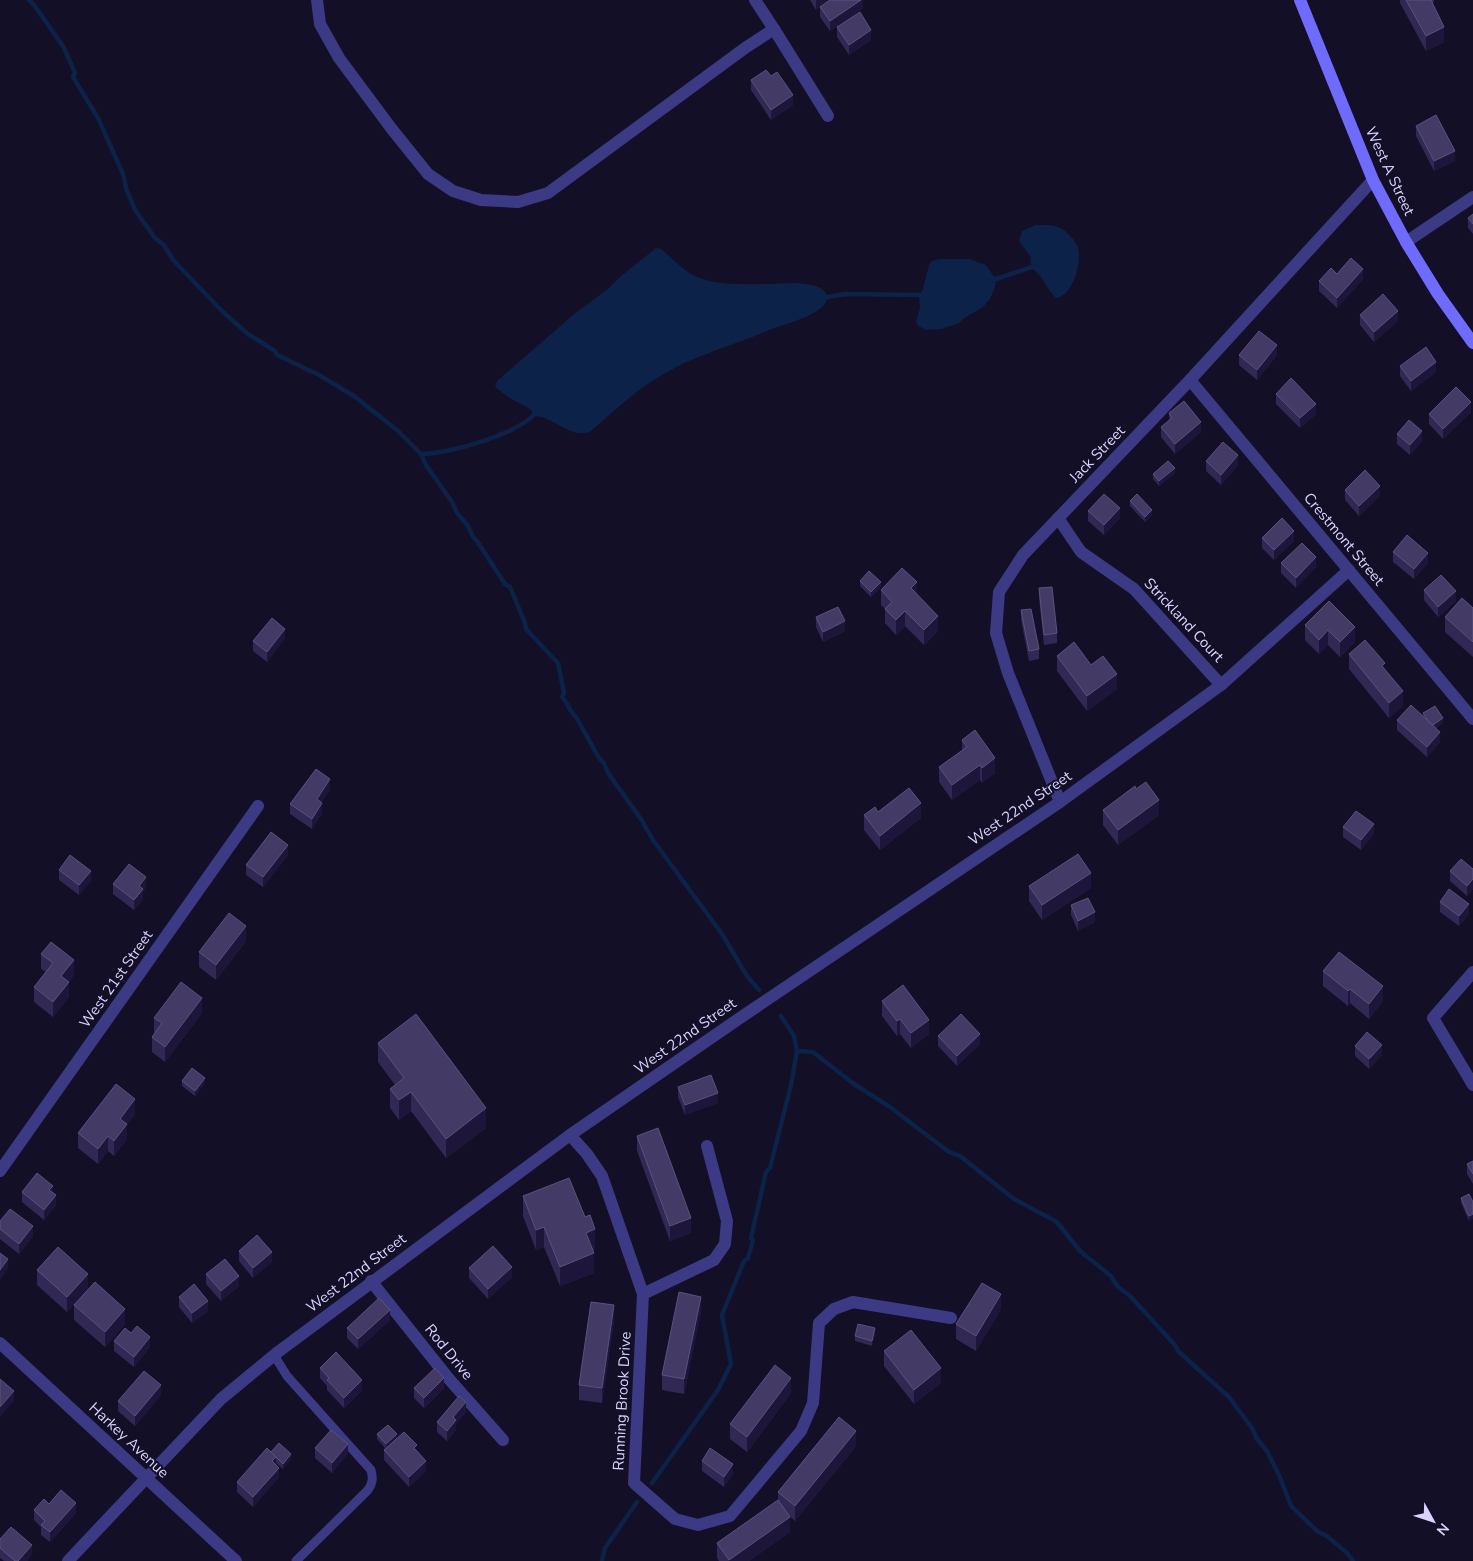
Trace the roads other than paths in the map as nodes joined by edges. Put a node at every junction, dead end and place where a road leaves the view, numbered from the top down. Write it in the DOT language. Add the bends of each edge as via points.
graph roads {
  1 [pos="317,0"];
  2 [pos="756,0"];
  3 [pos="1300,0"];
  4 [pos="774,29"];
  5 [pos="828,116"];
  6 [pos="1374,180"];
  7 [pos="1473,197"];
  8 [pos="1406,242"];
  9 [pos="1473,343"];
  10 [pos="1190,380"];
  11 [pos="1058,518"];
  12 [pos="1349,570"];
  13 [pos="1221,685"];
  14 [pos="1473,719"];
  15 [pos="1060,802"];
  16 [pos="258,806"];
  17 [pos="1473,972"];
  18 [pos="1473,1085"];
  19 [pos="570,1135"];
  20 [pos="707,1146"];
  21 [pos="0,1172"];
  22 [pos="371,1282"];
  23 [pos="643,1294"];
  24 [pos="951,1318"];
  25 [pos="0,1343"];
  26 [pos="274,1355"];
  27 [pos="503,1440"];
  28 [pos="146,1478"];
  29 [pos="68,1561"];
  30 [pos="236,1561"];
  31 [pos="296,1561"];
  1 -- 4 [label="street" via="320,24 339,58 428,174 453,191 480,200 518,202 548,193"];
  2 -- 4 [label="street"];
  3 -- 6 [label="street, West A Street"];
  4 -- 5 [label="street"];
  6 -- 8 [label="street, West A Street"];
  6 -- 10 [label="street, Jack Street"];
  7 -- 8 [label="street"];
  8 -- 9 [label="street, West A Street"];
  10 -- 11 [label="street, Jack Street"];
  10 -- 12 [label="street, Crestmont Street"];
  11 -- 13 [label="street, Strickland Court" via="1080,552 1134,589"];
  11 -- 15 [label="street, Jack Street" via="1023,555 999,592 996,633 1008,673"];
  12 -- 13 [label="street, West 22nd Street"];
  12 -- 14 [label="street, Crestmont Street"];
  13 -- 15 [label="street, West 22nd Street"];
  15 -- 19 [label="street, West 22nd Street"];
  16 -- 21 [label="street, West 21st Street"];
  17 -- 18 [label="street" via="1433,1018"];
  19 -- 22 [label="street, West 22nd Street"];
  19 -- 23 [label="street, Running Brook Drive" via="602,1176"];
  20 -- 23 [label="street" via="727,1221 725,1244 714,1260"];
  22 -- 26 [label="street, West 22nd Street"];
  22 -- 27 [label="street, Rod Drive"];
  23 -- 24 [label="street, Running Brook Drive" via="634,1483 675,1519 698,1525 730,1516 801,1431 812,1403 820,1323 834,1309 853,1302"];
  25 -- 28 [label="street, Harkey Avenue"];
  26 -- 28 [label="street, West 22nd Street" via="221,1399"];
  26 -- 31 [label="lane" via="288,1376 371,1470 373,1477 368,1490"];
  28 -- 29 [label="street, West 22nd Street"];
  28 -- 30 [label="street, Harkey Avenue"];
}
